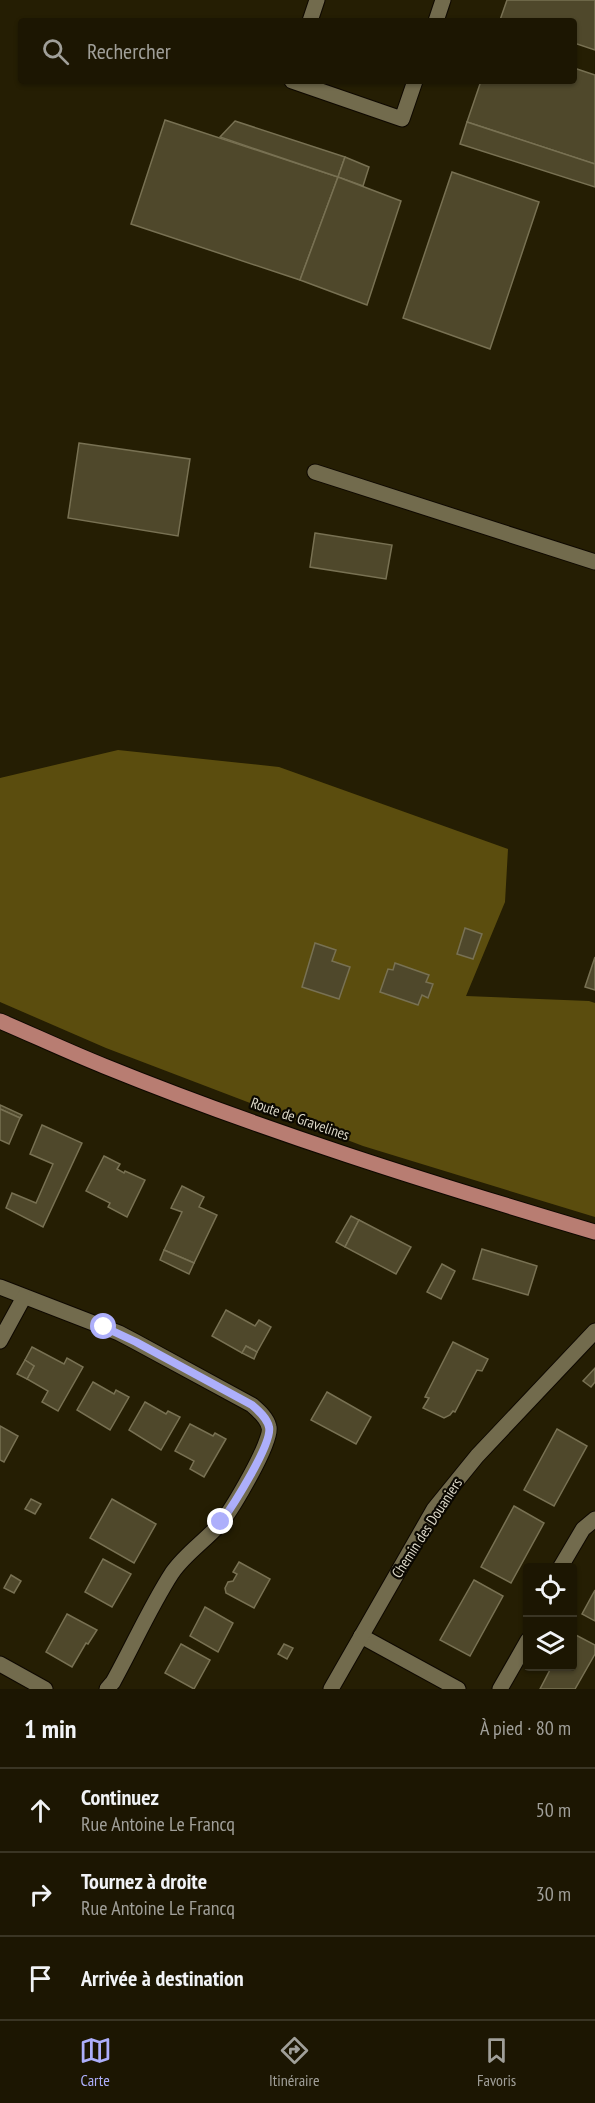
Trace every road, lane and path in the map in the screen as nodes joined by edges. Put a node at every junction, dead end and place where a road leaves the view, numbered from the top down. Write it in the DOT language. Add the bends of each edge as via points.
graph roads {
  1 [pos="317,0"];
  2 [pos="443,0"];
  3 [pos="311,18"];
  4 [pos="437,18"];
  5 [pos="301,84"];
  6 [pos="414,84"];
  7 [pos="315,472"];
  8 [pos="595,562"];
  9 [pos="0,1021"];
  10 [pos="595,1232"];
  11 [pos="0,1287"];
  12 [pos="24,1297"];
  13 [pos="595,1331"];
  14 [pos="0,1341"];
  15 [pos="595,1519"];
  16 [pos="563,1563"];
  17 [pos="361,1636"];
  18 [pos="523,1649"];
  19 [pos="0,1664"];
  20 [pos="45,1689"];
  21 [pos="107,1689"];
  22 [pos="331,1689"];
  23 [pos="458,1689"];
  24 [pos="500,1689"];
  1 -- 3 [label="street"];
  2 -- 4 [label="street"];
  5 -- 6 [label="street" via="402,119"];
  7 -- 8 [label="street"];
  9 -- 10 [label="main road, Route de Gravelines" via="102,1066 249,1120"];
  11 -- 12 [label="street"];
  12 -- 14 [label="street"];
  12 -- 21 [label="street" via="136,1342 252,1405 270,1428 266,1444 237,1499 221,1522 171,1575"];
  13 -- 17 [label="street, Chemin des Douaniers" via="446,1493"];
  15 -- 16 [label="street" via="582,1529"];
  17 -- 22 [label="street, Chemin des Douaniers"];
  17 -- 23 [label="street"];
  18 -- 24 [label="street"];
  19 -- 20 [label="street"];
}
